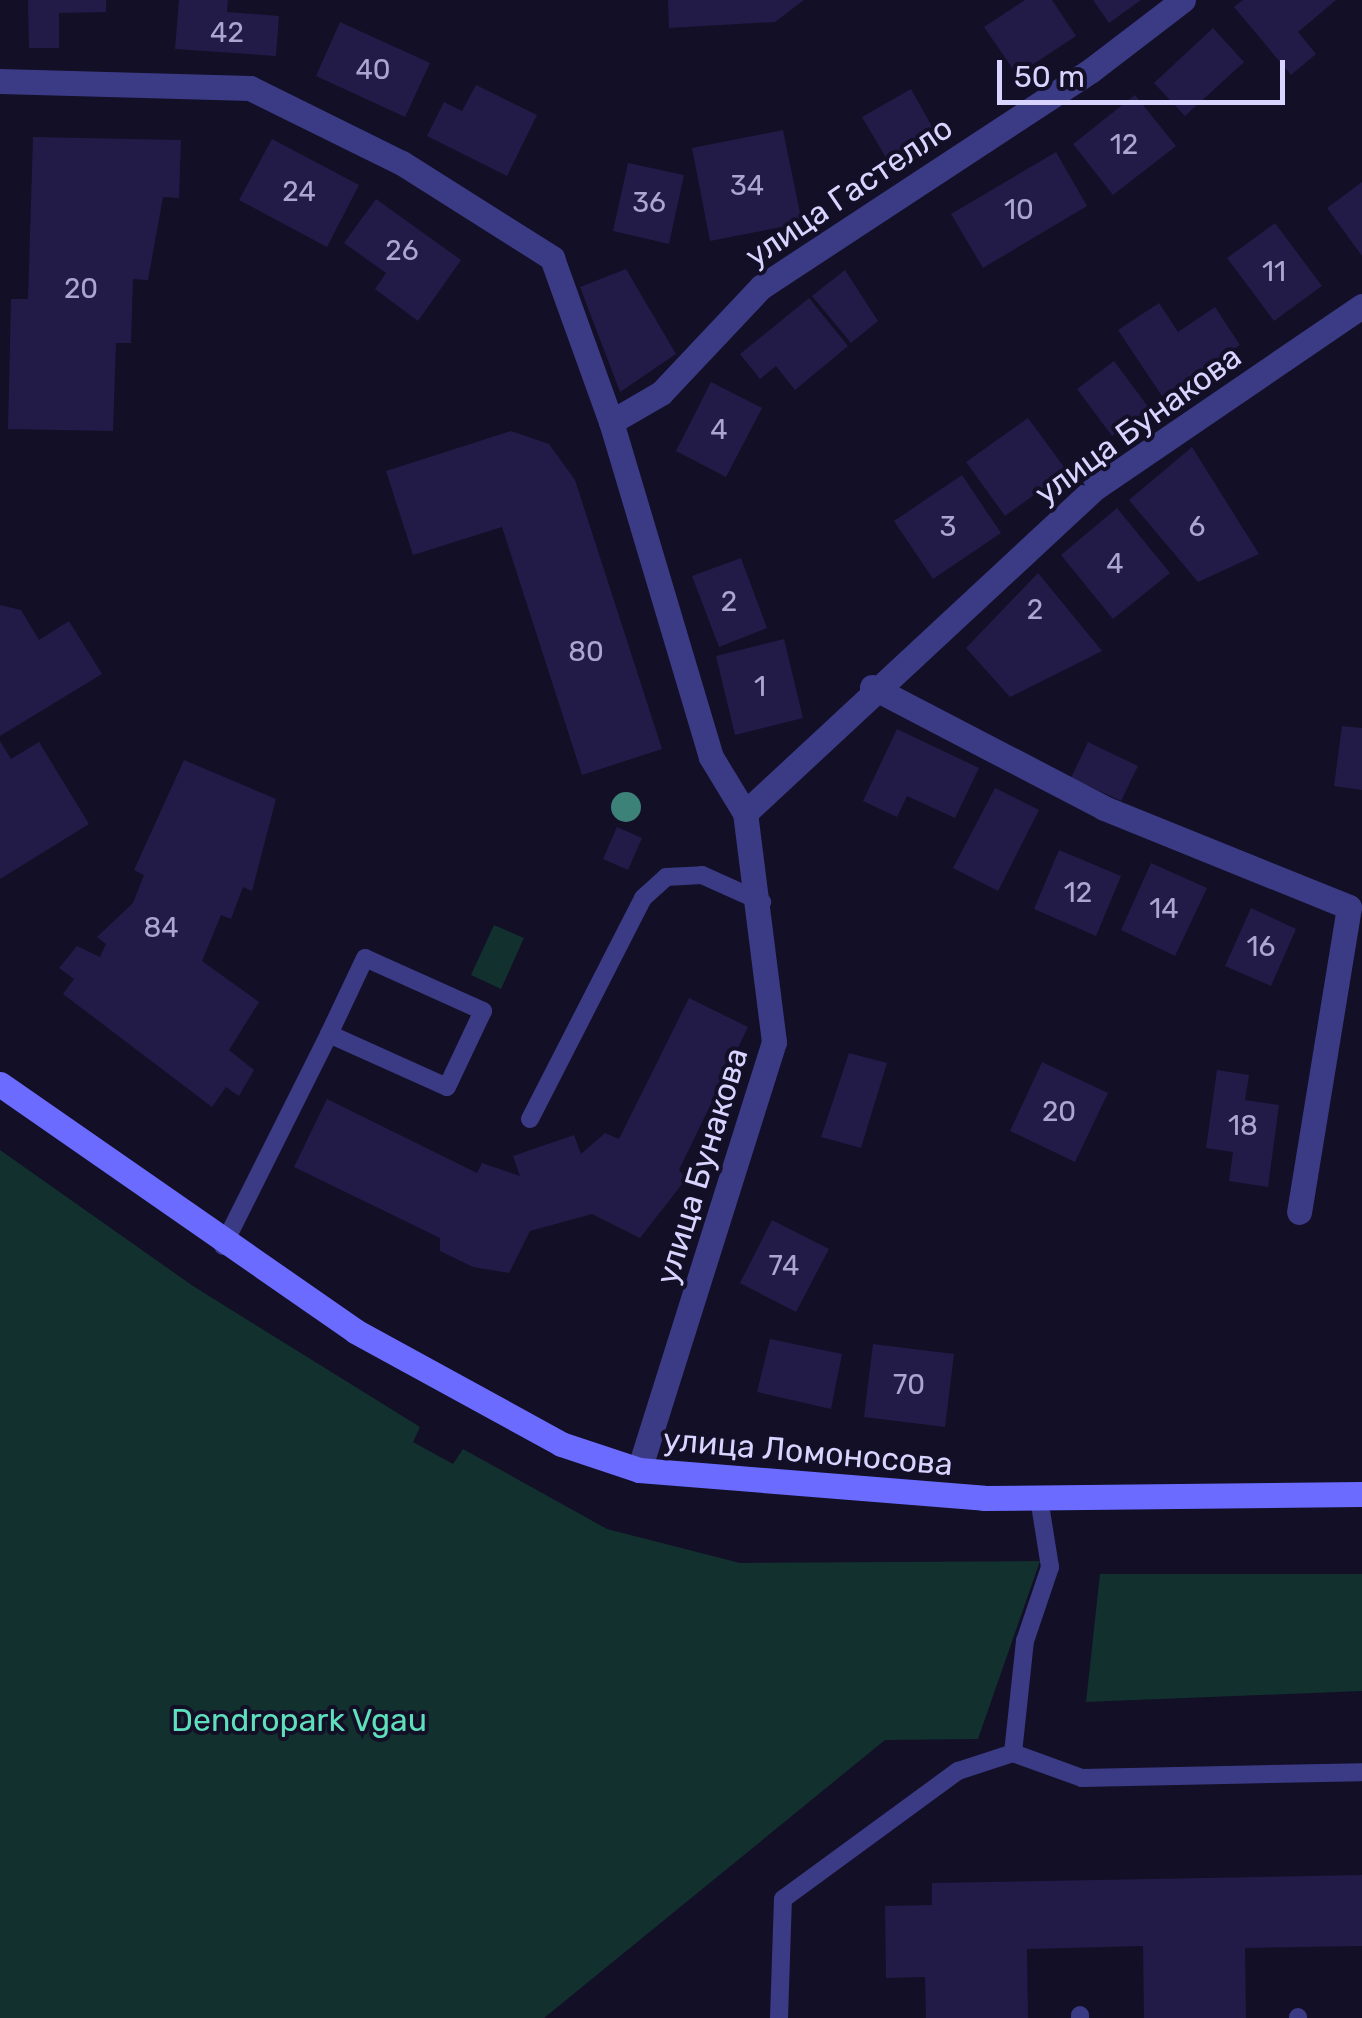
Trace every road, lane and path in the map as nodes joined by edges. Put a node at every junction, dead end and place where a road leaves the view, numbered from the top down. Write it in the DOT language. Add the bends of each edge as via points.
graph roads {
  1 [pos="1182,0"];
  2 [pos="0,82"];
  3 [pos="1362,306"];
  4 [pos="611,422"];
  5 [pos="872,687"];
  6 [pos="746,813"];
  7 [pos="763,902"];
  8 [pos="328,1034"];
  9 [pos="0,1084"];
  10 [pos="530,1119"];
  11 [pos="1298,1212"];
  12 [pos="223,1246"];
  13 [pos="640,1470"];
  14 [pos="1362,1494"];
  15 [pos="1039,1498"];
  16 [pos="1013,1752"];
  17 [pos="1362,1772"];
  18 [pos="779,2018"];
  1 -- 4 [label="street, улица Гастелло" via="760,286 661,393"];
  2 -- 4 [label="street" via="250,88 402,162 552,258"];
  3 -- 5 [label="street, улица Бунакова" via="1095,488"];
  4 -- 6 [label="street" via="711,757"];
  5 -- 6 [label="street, улица Бунакова"];
  5 -- 11 [label="street" via="1104,808 1349,908"];
  6 -- 7 [label="street, улица Бунакова"];
  7 -- 10 [label="lane" via="702,875 666,877 643,898"];
  7 -- 13 [label="street, улица Бунакова" via="774,1042"];
  8 -- 8 [label="lane" via="447,1087 483,1011 365,958"];
  8 -- 12 [label="lane"];
  9 -- 12 [label="main road, улица Ломоносова"];
  12 -- 13 [label="main road, улица Ломоносова" via="460,1393"];
  13 -- 15 [label="main road, улица Ломоносова"];
  14 -- 15 [label="main road, улица Ломоносова"];
  15 -- 16 [label="lane" via="1050,1567 1025,1641"];
  16 -- 17 [label="lane" via="1082,1778"];
  16 -- 18 [label="lane" via="958,1770 782,1900"];
}
